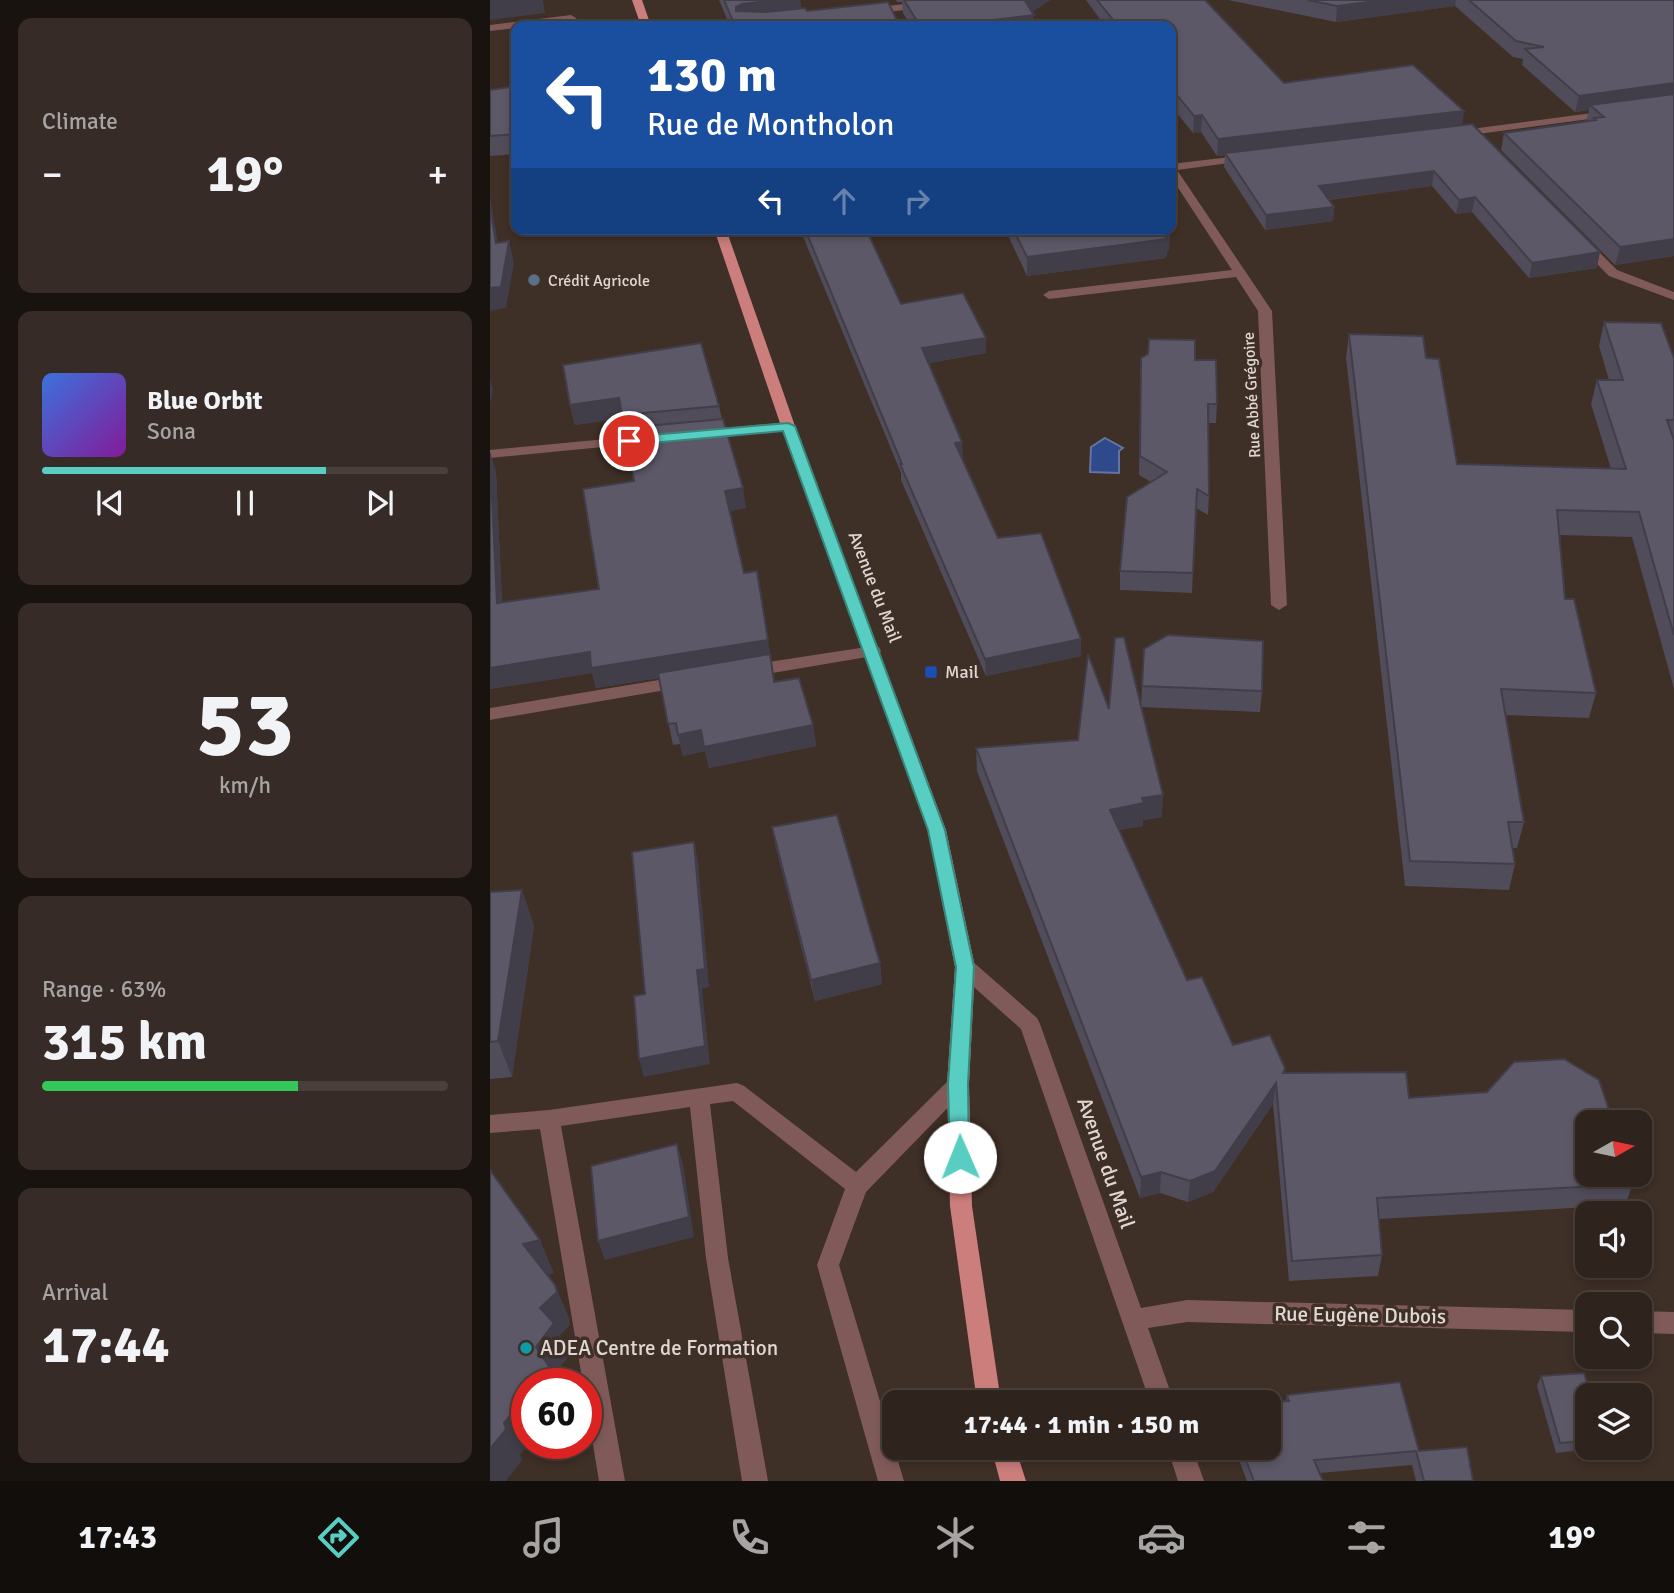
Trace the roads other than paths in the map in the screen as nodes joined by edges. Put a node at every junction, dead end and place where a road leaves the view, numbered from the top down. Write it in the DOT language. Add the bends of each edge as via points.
graph roads {
  1 [pos="637,0"];
  2 [pos="965,0"];
  3 [pos="855,13"];
  4 [pos="547,21"];
  5 [pos="572,21"];
  6 [pos="644,21"];
  7 [pos="511,25"];
  8 [pos="490,28"];
  9 [pos="1621,112"];
  10 [pos="1446,135"];
  11 [pos="1253,158"];
  12 [pos="1176,167"];
  13 [pos="1176,176"];
  14 [pos="722,235"];
  15 [pos="1576,236"];
  16 [pos="1240,273"];
  17 [pos="1049,295"];
  18 [pos="1674,296"];
  19 [pos="788,426"];
  20 [pos="490,454"];
  21 [pos="1279,605"];
  22 [pos="873,651"];
  23 [pos="737,673"];
  24 [pos="696,680"];
  25 [pos="490,714"];
  26 [pos="965,967"];
  27 [pos="958,1084"];
  28 [pos="699,1097"];
  29 [pos="549,1119"];
  30 [pos="490,1124"];
  31 [pos="857,1186"];
  32 [pos="1133,1320"];
  33 [pos="1575,1321"];
  34 [pos="1652,1322"];
  35 [pos="1674,1323"];
  36 [pos="987,1390"];
  37 [pos="1158,1390"];
  38 [pos="1007,1460"];
  39 [pos="1184,1460"];
  40 [pos="612,1481"];
  41 [pos="755,1481"];
  42 [pos="891,1481"];
  43 [pos="1013,1481"];
  44 [pos="1191,1481"];
  1 -- 6 [label="main road"];
  2 -- 3 [label="street"];
  4 -- 5 [label="street"];
  7 -- 8 [label="street"];
  9 -- 10 [label="street" via="1478,137"];
  11 -- 12 [label="street"];
  13 -- 16 [label="street, Rue Abbé Grégoire"];
  14 -- 19 [label="main road, Avenue du Mail"];
  15 -- 18 [label="street" via="1613,273"];
  16 -- 17 [label="street"];
  16 -- 21 [label="street, Rue Abbé Grégoire" via="1265,311"];
  19 -- 20 [label="street"];
  19 -- 22 [label="main road, Avenue du Mail"];
  22 -- 23 [label="street"];
  22 -- 26 [label="main road, Avenue du Mail" via="937,830"];
  24 -- 25 [label="street"];
  26 -- 27 [label="main road, Avenue du Mail"];
  26 -- 32 [label="street, Avenue du Mail" via="1030,1024"];
  27 -- 31 [label="street"];
  27 -- 36 [label="main road, Avenue du Mail" via="961,1206"];
  28 -- 29 [label="street"];
  28 -- 31 [label="street" via="737,1092"];
  28 -- 41 [label="street" via="717,1258"];
  29 -- 30 [label="street"];
  29 -- 40 [label="street"];
  31 -- 42 [label="street" via="828,1265"];
  32 -- 33 [label="street, Rue Eugène Dubois" via="1187,1311"];
  32 -- 37 [label="street, Avenue du Mail"];
  34 -- 35 [label="street"];
  38 -- 43 [label="main road"];
  39 -- 44 [label="street"];
}
